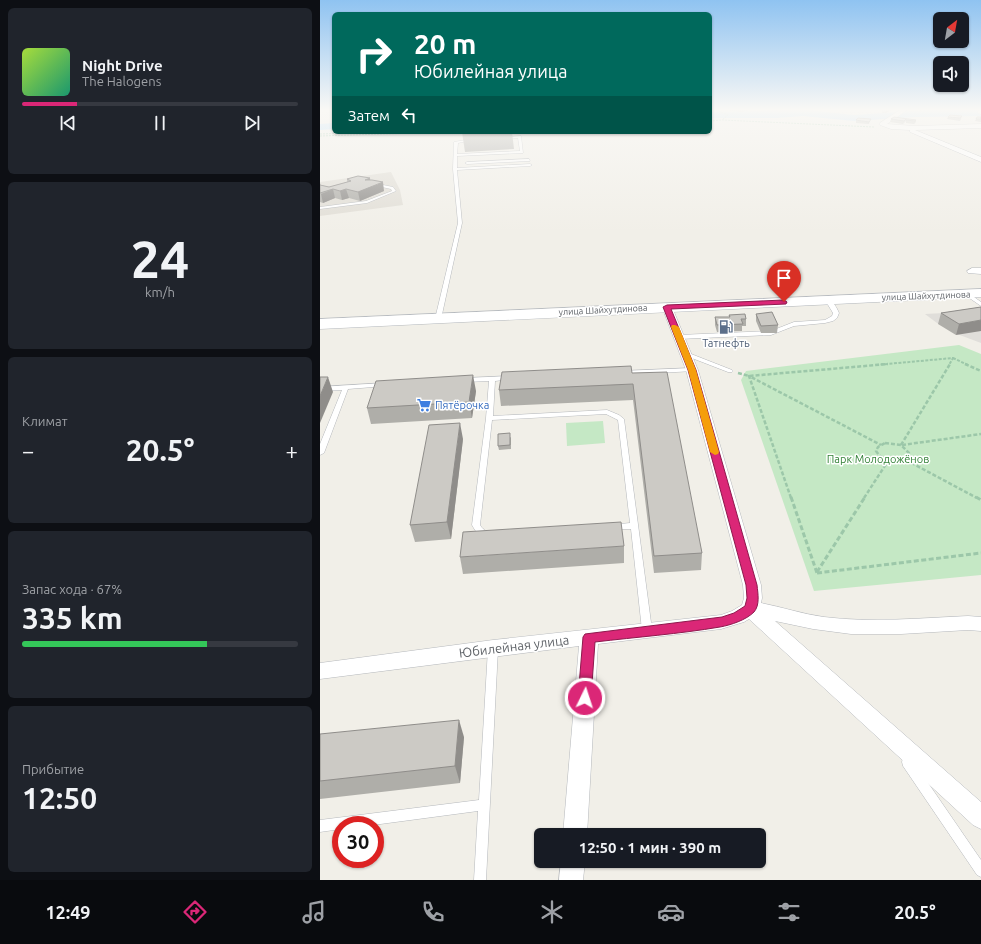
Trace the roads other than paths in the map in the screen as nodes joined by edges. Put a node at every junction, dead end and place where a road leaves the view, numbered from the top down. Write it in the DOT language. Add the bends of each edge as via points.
graph roads {
  1 [pos="455,151"];
  2 [pos="525,151"];
  3 [pos="960,151"];
  4 [pos="455,155"];
  5 [pos="517,158"];
  6 [pos="529,160"];
  7 [pos="981,160"];
  8 [pos="467,163"];
  9 [pos="530,165"];
  10 [pos="518,166"];
  11 [pos="455,170"];
  12 [pos="371,183"];
  13 [pos="320,208"];
  14 [pos="974,294"];
  15 [pos="828,300"];
  16 [pos="981,304"];
  17 [pos="667,307"];
  18 [pos="438,319"];
  19 [pos="320,324"];
  20 [pos="679,337"];
  21 [pos="689,362"];
  22 [pos="730,371"];
  23 [pos="612,373"];
  24 [pos="516,378"];
  25 [pos="492,379"];
  26 [pos="461,381"];
  27 [pos="391,384"];
  28 [pos="346,387"];
  29 [pos="320,388"];
  30 [pos="489,418"];
  31 [pos="320,453"];
  32 [pos="634,526"];
  33 [pos="602,528"];
  34 [pos="499,535"];
  35 [pos="750,609"];
  36 [pos="981,624"];
  37 [pos="647,630"];
  38 [pos="589,637"];
  39 [pos="493,648"];
  40 [pos="320,671"];
  41 [pos="887,733"];
  42 [pos="484,805"];
  43 [pos="981,817"];
  44 [pos="320,826"];
  45 [pos="575,828"];
  46 [pos="572,868"];
  47 [pos="981,871"];
  48 [pos="480,880"];
  49 [pos="571,880"];
  1 -- 4 [label="lane"];
  2 -- 4 [label="lane"];
  3 -- 7 [label="street"];
  4 -- 11 [label="lane"];
  5 -- 6 [label="lane"];
  5 -- 8 [label="lane"];
  5 -- 10 [label="lane"];
  9 -- 10 [label="lane"];
  10 -- 11 [label="lane"];
  11 -- 18 [label="lane" via="460,223"];
  12 -- 13 [label="lane" via="392,188 394,191 367,202"];
  14 -- 15 [label="main road, улица Шайхутдинова"];
  14 -- 16 [label="lane"];
  15 -- 17 [label="main road, улица Шайхутдинова"];
  15 -- 20 [label="lane" via="836,315 828,322 795,323 771,333"];
  17 -- 18 [label="main road, улица Шайхутдинова"];
  17 -- 20 [label="street"];
  18 -- 19 [label="main road, улица Шайхутдинова"];
  20 -- 21 [label="street"];
  21 -- 22 [label="lane"];
  21 -- 23 [label="lane"];
  21 -- 35 [label="street" via="752,585 753,598"];
  24 -- 25 [label="lane"];
  25 -- 26 [label="lane"];
  25 -- 30 [label="lane"];
  27 -- 28 [label="lane"];
  28 -- 29 [label="lane"];
  28 -- 31 [label="lane"];
  30 -- 32 [label="lane" via="607,412 617,416 622,423"];
  30 -- 34 [label="lane" via="476,525 485,535"];
  32 -- 33 [label="lane"];
  32 -- 37 [label="lane"];
  35 -- 36 [label="street" via="832,625 867,627"];
  35 -- 37 [label="street, Юбилейная улица" via="738,617 722,622"];
  35 -- 41 [label="street"];
  37 -- 38 [label="street, Юбилейная улица"];
  38 -- 39 [label="street, Юбилейная улица"];
  38 -- 45 [label="street"];
  39 -- 40 [label="street, Юбилейная улица"];
  39 -- 42 [label="lane"];
  41 -- 43 [label="street"];
  41 -- 47 [label="lane"];
  42 -- 44 [label="lane"];
  42 -- 48 [label="lane"];
  46 -- 49 [label="street"];
}
